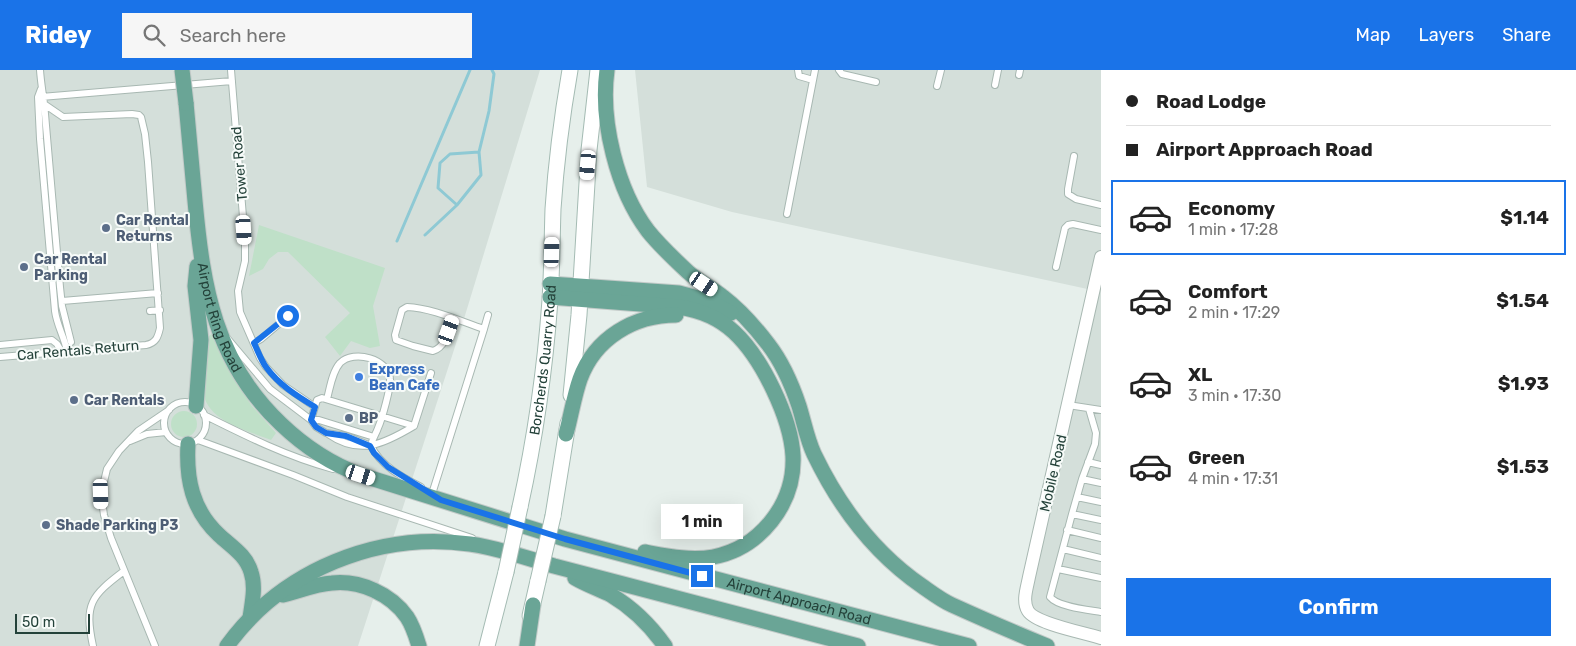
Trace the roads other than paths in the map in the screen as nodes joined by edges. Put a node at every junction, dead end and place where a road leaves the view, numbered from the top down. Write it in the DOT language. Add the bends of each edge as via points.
graph roads {
  1 [pos="40,70"];
  2 [pos="182,70"];
  3 [pos="231,70"];
  4 [pos="570,70"];
  5 [pos="598,70"];
  6 [pos="607,70"];
  7 [pos="798,70"];
  8 [pos="815,70"];
  9 [pos="839,70"];
  10 [pos="941,70"];
  11 [pos="998,70"];
  12 [pos="813,80"];
  13 [pos="232,81"];
  14 [pos="876,82"];
  15 [pos="995,85"];
  16 [pos="937,86"];
  17 [pos="41,97"];
  18 [pos="44,104"];
  19 [pos="1074,156"];
  20 [pos="1101,205"];
  21 [pos="787,214"];
  22 [pos="1101,230"];
  23 [pos="199,250"];
  24 [pos="1101,257"];
  25 [pos="1056,267"];
  26 [pos="1097,289"];
  27 [pos="550,290"];
  28 [pos="158,293"];
  29 [pos="581,293"];
  30 [pos="62,301"];
  31 [pos="160,310"];
  32 [pos="150,311"];
  33 [pos="488,315"];
  34 [pos="288,316"];
  35 [pos="453,318"];
  36 [pos="218,328"];
  37 [pos="484,329"];
  38 [pos="60,331"];
  39 [pos="758,333"];
  40 [pos="50,340"];
  41 [pos="71,342"];
  42 [pos="254,343"];
  43 [pos="0,345"];
  44 [pos="64,351"];
  45 [pos="0,357"];
  46 [pos="760,365"];
  47 [pos="431,373"];
  48 [pos="327,399"];
  49 [pos="1068,405"];
  50 [pos="315,407"];
  51 [pos="1090,409"];
  52 [pos="169,410"];
  53 [pos="200,410"];
  54 [pos="1101,410"];
  55 [pos="382,416"];
  56 [pos="311,420"];
  57 [pos="414,426"];
  58 [pos="1098,426"];
  59 [pos="166,432"];
  60 [pos="566,434"];
  61 [pos="374,437"];
  62 [pos="126,442"];
  63 [pos="193,442"];
  64 [pos="1098,445"];
  65 [pos="370,446"];
  66 [pos="1088,462"];
  67 [pos="1101,465"];
  68 [pos="361,475"];
  69 [pos="1082,479"];
  70 [pos="1101,483"];
  71 [pos="436,497"];
  72 [pos="1077,497"];
  73 [pos="1101,502"];
  74 [pos="1072,514"];
  75 [pos="1101,520"];
  76 [pos="1068,530"];
  77 [pos="1101,538"];
  78 [pos="565,539"];
  79 [pos="496,548"];
  80 [pos="1063,549"];
  81 [pos="1101,558"];
  82 [pos="554,566"];
  83 [pos="1058,569"];
  84 [pos="124,571"];
  85 [pos="1101,578"];
  86 [pos="276,596"];
  87 [pos="533,604"];
  88 [pos="1101,612"];
  89 [pos="250,618"];
  90 [pos="1101,638"];
  91 [pos="93,646"];
  92 [pos="155,646"];
  93 [pos="227,646"];
  94 [pos="419,646"];
  95 [pos="487,646"];
  96 [pos="521,646"];
  97 [pos="527,646"];
  98 [pos="665,646"];
  99 [pos="858,646"];
  100 [pos="969,646"];
  101 [pos="1047,646"];
  1 -- 17 [label="lane"];
  2 -- 23 [label="main road, Airport Ring Road, bridge"];
  3 -- 13 [label="lane, Tower Road"];
  4 -- 27 [label="main road, Borcherds Quarry Road" via="554,197"];
  5 -- 29 [label="main road" via="586,180"];
  6 -- 39 [label="main road" via="606,116 612,147 624,187 638,214 670,255 732,305"];
  7 -- 12 [label="lane" via="800,77"];
  8 -- 12 [label="lane"];
  9 -- 14 [label="lane" via="842,74"];
  10 -- 16 [label="lane"];
  11 -- 15 [label="lane"];
  12 -- 21 [label="lane"];
  13 -- 17 [label="lane"];
  13 -- 42 [label="lane, Tower Road" via="245,241 238,301"];
  17 -- 18 [label="lane"];
  17 -- 38 [label="lane" via="55,311"];
  18 -- 28 [label="lane, Car Rentals Return" via="63,117 132,114 141,117"];
  18 -- 30 [label="lane"];
  19 -- 20 [label="lane" via="1068,194"];
  22 -- 25 [label="lane" via="1068,225"];
  23 -- 36 [label="main road, Airport Ring Road"];
  23 -- 53 [label="main road" via="195,286 200,340"];
  24 -- 26 [label="street, Mobile Road"];
  26 -- 49 [label="street, Mobile Road"];
  27 -- 29 [label="main road"];
  27 -- 95 [label="main road, Borcherds Quarry Road, bridge" via="534,436"];
  28 -- 30 [label="lane"];
  28 -- 31 [label="lane, Car Rentals Return"];
  29 -- 39 [label="main road" via="674,292 694,296 727,310"];
  29 -- 46 [label="main road" via="697,311 734,332"];
  29 -- 60 [label="main road"];
  30 -- 41 [label="lane"];
  31 -- 32 [label="lane"];
  31 -- 44 [label="lane, Car Rentals Return" via="159,336 151,344"];
  33 -- 37 [label="lane"];
  34 -- 42 [label="lane"];
  35 -- 35 [label="lane" via="407,306 402,310 395,338 402,343 436,350 442,346"];
  35 -- 37 [label="lane"];
  36 -- 56 [label="lane" via="270,389"];
  36 -- 68 [label="main road, Airport Ring Road" via="242,378 276,420 313,450"];
  37 -- 71 [label="lane"];
  38 -- 40 [label="lane"];
  38 -- 44 [label="lane"];
  39 -- 101 [label="main road" via="781,364 815,454 839,500 882,554 915,582 951,605"];
  40 -- 43 [label="lane"];
  40 -- 44 [label="lane"];
  42 -- 50 [label="lane, Tower Road" via="273,376"];
  44 -- 45 [label="lane, Car Rentals Return"];
  46 -- 60 [label="main road" via="734,338 706,322 676,315 640,320 609,338 590,360 580,380"];
  46 -- 78 [label="main road" via="784,417 791,440 793,464 784,502 761,533 748,543 719,556 696,559"];
  47 -- 57 [label="lane"];
  48 -- 50 [label="lane" via="319,398"];
  48 -- 55 [label="lane"];
  48 -- 55 [label="lane" via="335,371 343,361 356,357 378,362 386,368 390,381"];
  49 -- 51 [label="lane"];
  49 -- 90 [label="street, Mobile Road" via="1029,577 1026,604 1036,619"];
  50 -- 56 [label="lane"];
  51 -- 54 [label="lane"];
  51 -- 58 [label="lane"];
  52 -- 53 [label="lane" via="181,403"];
  52 -- 59 [label="lane" via="165,419"];
  52 -- 62 [label="lane"];
  53 -- 63 [label="lane" via="205,430"];
  53 -- 68 [label="lane, Airport Approach Road" via="243,435 304,460"];
  55 -- 57 [label="lane"];
  55 -- 61 [label="lane"];
  56 -- 61 [label="lane"];
  56 -- 65 [label="lane" via="326,433 346,436"];
  57 -- 65 [label="lane"];
  58 -- 64 [label="lane"];
  59 -- 62 [label="lane" via="146,434"];
  59 -- 63 [label="lane" via="175,442"];
  60 -- 87 [label="main road, bridge" via="553,516"];
  61 -- 65 [label="lane"];
  62 -- 84 [label="lane" via="112,459 101,494 106,522"];
  63 -- 79 [label="lane, Airport Approach Road"];
  63 -- 89 [label="main road" via="188,479 204,517 240,553 251,572"];
  64 -- 66 [label="lane"];
  65 -- 71 [label="lane" via="388,467"];
  66 -- 67 [label="lane"];
  66 -- 69 [label="lane"];
  68 -- 71 [label="main road, Airport Approach Road"];
  69 -- 70 [label="lane"];
  69 -- 72 [label="lane"];
  71 -- 78 [label="main road, Airport Approach Road"];
  72 -- 73 [label="lane"];
  72 -- 74 [label="lane"];
  74 -- 75 [label="lane"];
  74 -- 76 [label="lane"];
  76 -- 77 [label="lane"];
  76 -- 80 [label="lane"];
  78 -- 100 [label="main road, Airport Approach Road"];
  79 -- 82 [label="main road, Airport Approach Road"];
  79 -- 86 [label="main road" via="435,541 375,548 318,568"];
  80 -- 81 [label="lane"];
  80 -- 83 [label="lane"];
  82 -- 98 [label="main road" via="631,608"];
  82 -- 99 [label="main road, Airport Approach Road"];
  83 -- 85 [label="lane"];
  83 -- 88 [label="lane" via="1052,599 1060,604"];
  84 -- 91 [label="lane" via="96,596 91,607 88,626"];
  84 -- 92 [label="lane"];
  86 -- 89 [label="main road"];
  86 -- 94 [label="main road" via="333,583 370,589 400,609 412,625"];
  87 -- 96 [label="main road"];
  87 -- 97 [label="main road"];
  89 -- 93 [label="main road"];
}
